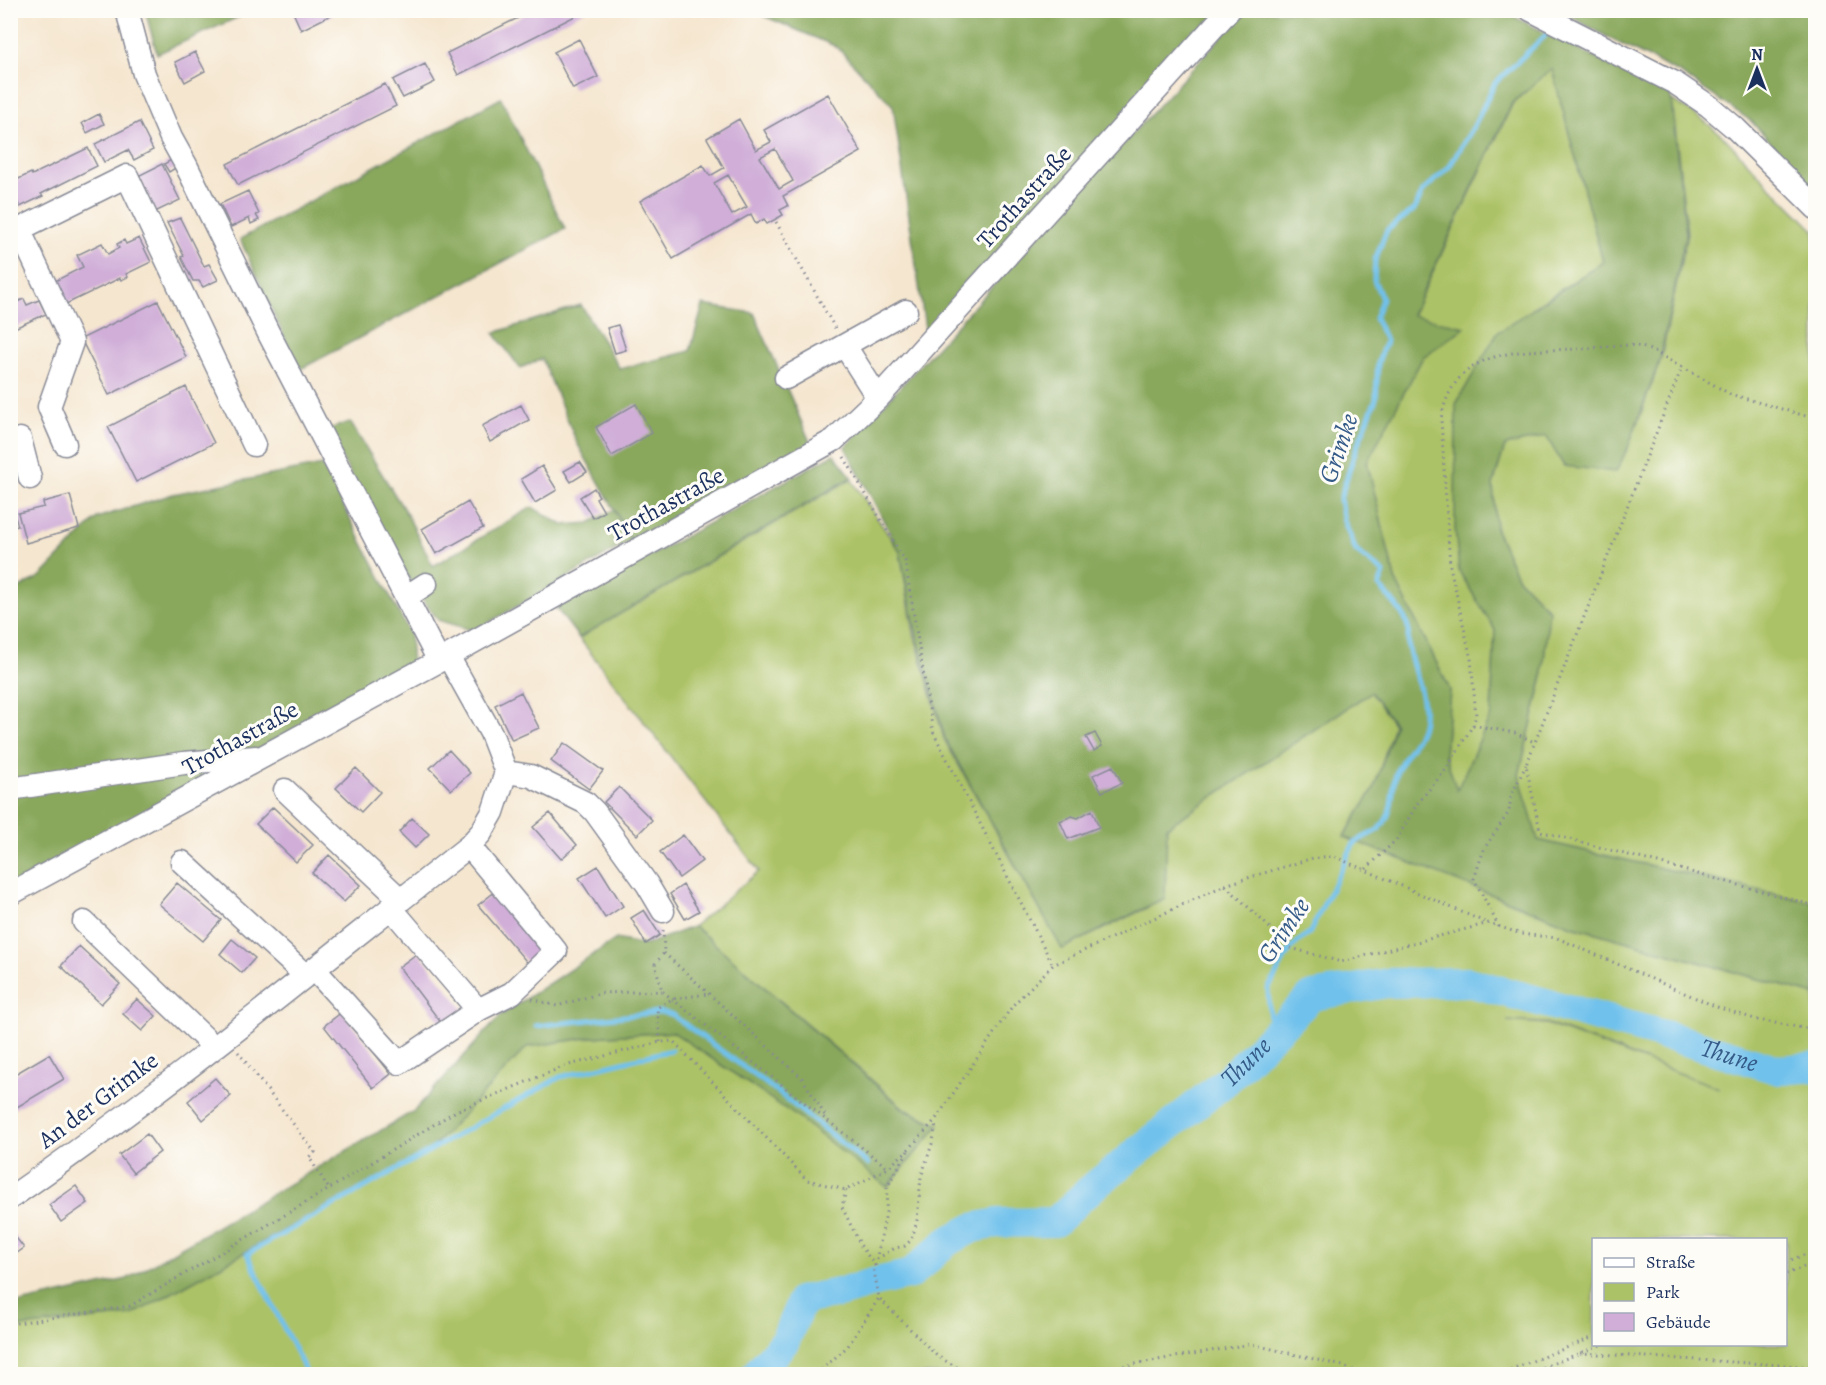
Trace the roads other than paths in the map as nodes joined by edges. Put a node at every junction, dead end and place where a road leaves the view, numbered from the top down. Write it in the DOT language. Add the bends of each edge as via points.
graph roads {
  1 [pos="128,10"];
  2 [pos="1229,10"];
  3 [pos="1547,19"];
  4 [pos="1815,208"];
  5 [pos="15,231"];
  6 [pos="906,311"];
  7 [pos="845,346"];
  8 [pos="786,378"];
  9 [pos="878,398"];
  10 [pos="10,441"];
  11 [pos="64,444"];
  12 [pos="254,445"];
  13 [pos="30,478"];
  14 [pos="426,584"];
  15 [pos="406,597"];
  16 [pos="443,658"];
  17 [pos="265,756"];
  18 [pos="506,772"];
  19 [pos="10,789"];
  20 [pos="285,790"];
  21 [pos="469,846"];
  22 [pos="182,862"];
  23 [pos="10,894"];
  24 [pos="396,904"];
  25 [pos="663,911"];
  26 [pos="84,922"];
  27 [pos="310,973"];
  28 [pos="478,1010"];
  29 [pos="220,1042"];
  30 [pos="12,1194"];
  1 -- 15 [label="street" via="144,74 171,138"];
  2 -- 9 [label="street, Trothastraße"];
  3 -- 4 [label="street" via="1675,83 1709,106"];
  5 -- 11 [label="street" via="72,342 49,407"];
  5 -- 12 [label="street" via="127,176"];
  6 -- 7 [label="street"];
  7 -- 8 [label="street"];
  7 -- 9 [label="street"];
  9 -- 16 [label="street, Trothastraße" via="834,440"];
  10 -- 13 [label="street" via="20,439"];
  14 -- 15 [label="street"];
  15 -- 16 [label="street"];
  16 -- 17 [label="street, Trothastraße"];
  16 -- 18 [label="street" via="491,733"];
  17 -- 19 [label="street" via="184,763"];
  17 -- 23 [label="street, Trothastraße"];
  18 -- 21 [label="street, An der Grimke" via="493,812"];
  18 -- 25 [label="street" via="531,776 586,803"];
  20 -- 24 [label="street"];
  21 -- 24 [label="street, An der Grimke"];
  21 -- 28 [label="street" via="556,951 512,993"];
  22 -- 27 [label="street"];
  24 -- 27 [label="street, An der Grimke"];
  24 -- 28 [label="street"];
  26 -- 29 [label="street"];
  27 -- 28 [label="street" via="399,1063"];
  27 -- 29 [label="street, An der Grimke"];
  29 -- 30 [label="street, An der Grimke" via="105,1130"];
}
